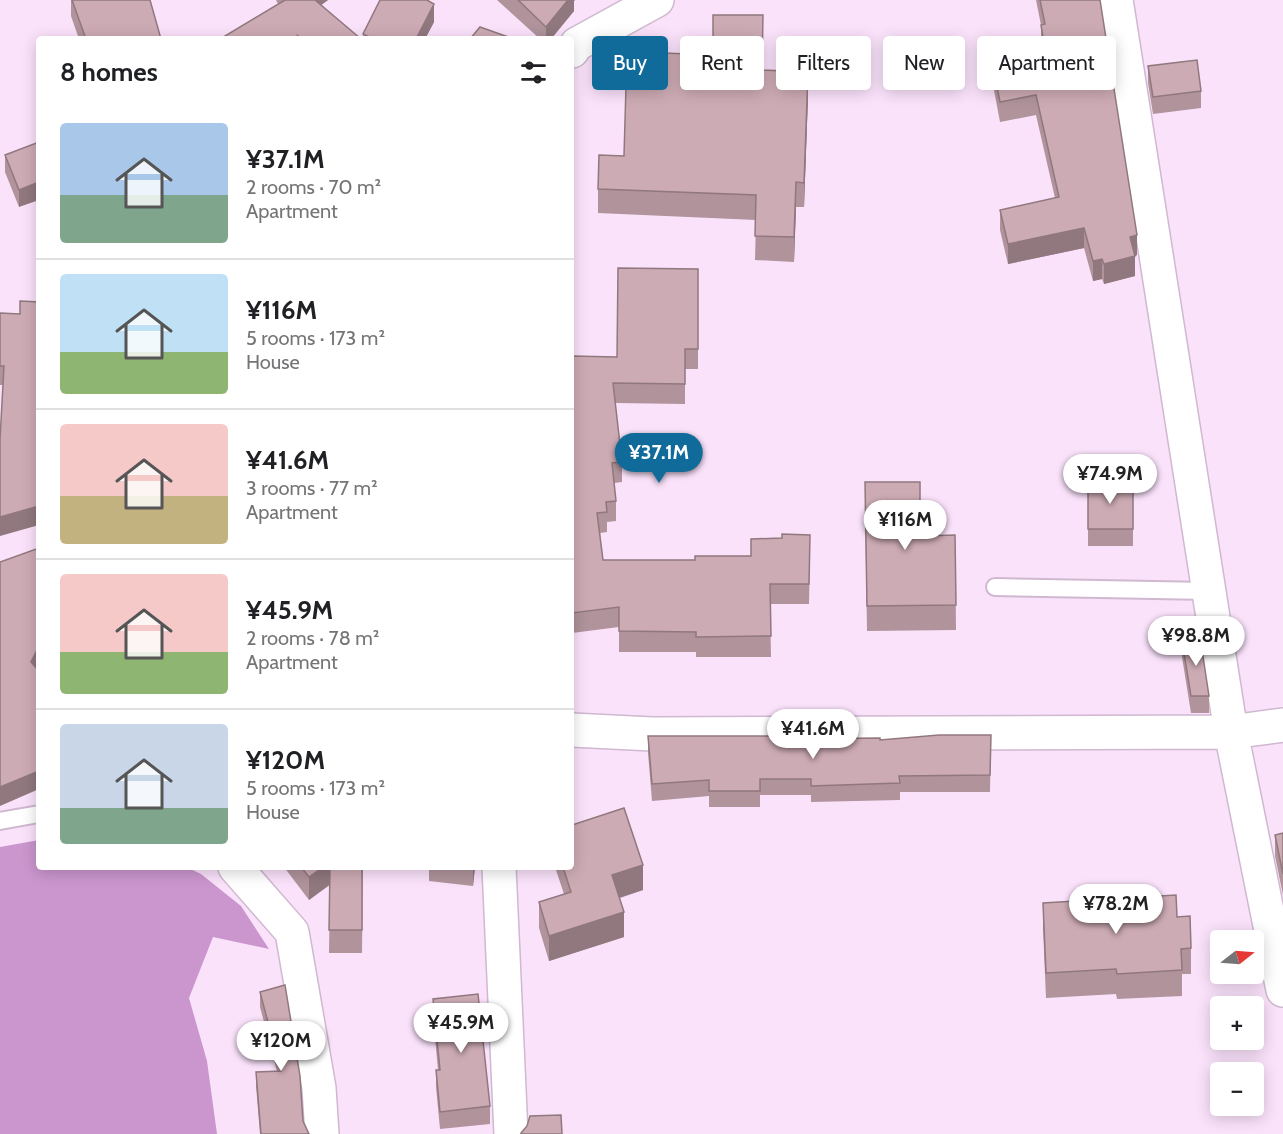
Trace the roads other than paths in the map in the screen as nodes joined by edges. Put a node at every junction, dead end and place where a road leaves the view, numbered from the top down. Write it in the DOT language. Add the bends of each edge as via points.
graph roads {
  1 [pos="657,0"];
  2 [pos="1116,0"];
  3 [pos="574,48"];
  4 [pos="995,587"];
  5 [pos="1209,591"];
  6 [pos="1283,724"];
  7 [pos="574,730"];
  8 [pos="1231,732"];
  9 [pos="36,815"];
  10 [pos="0,821"];
  11 [pos="238,870"];
  12 [pos="500,870"];
  13 [pos="1283,990"];
  14 [pos="322,1134"];
  15 [pos="511,1134"];
  1 -- 3 [label="street"];
  2 -- 5 [label="street"];
  4 -- 5 [label="lane"];
  5 -- 8 [label="street"];
  6 -- 8 [label="street"];
  7 -- 8 [label="street" via="652,734"];
  8 -- 13 [label="street"];
  9 -- 10 [label="lane"];
  11 -- 14 [label="street" via="292,932 319,1088"];
  12 -- 15 [label="street"];
}
